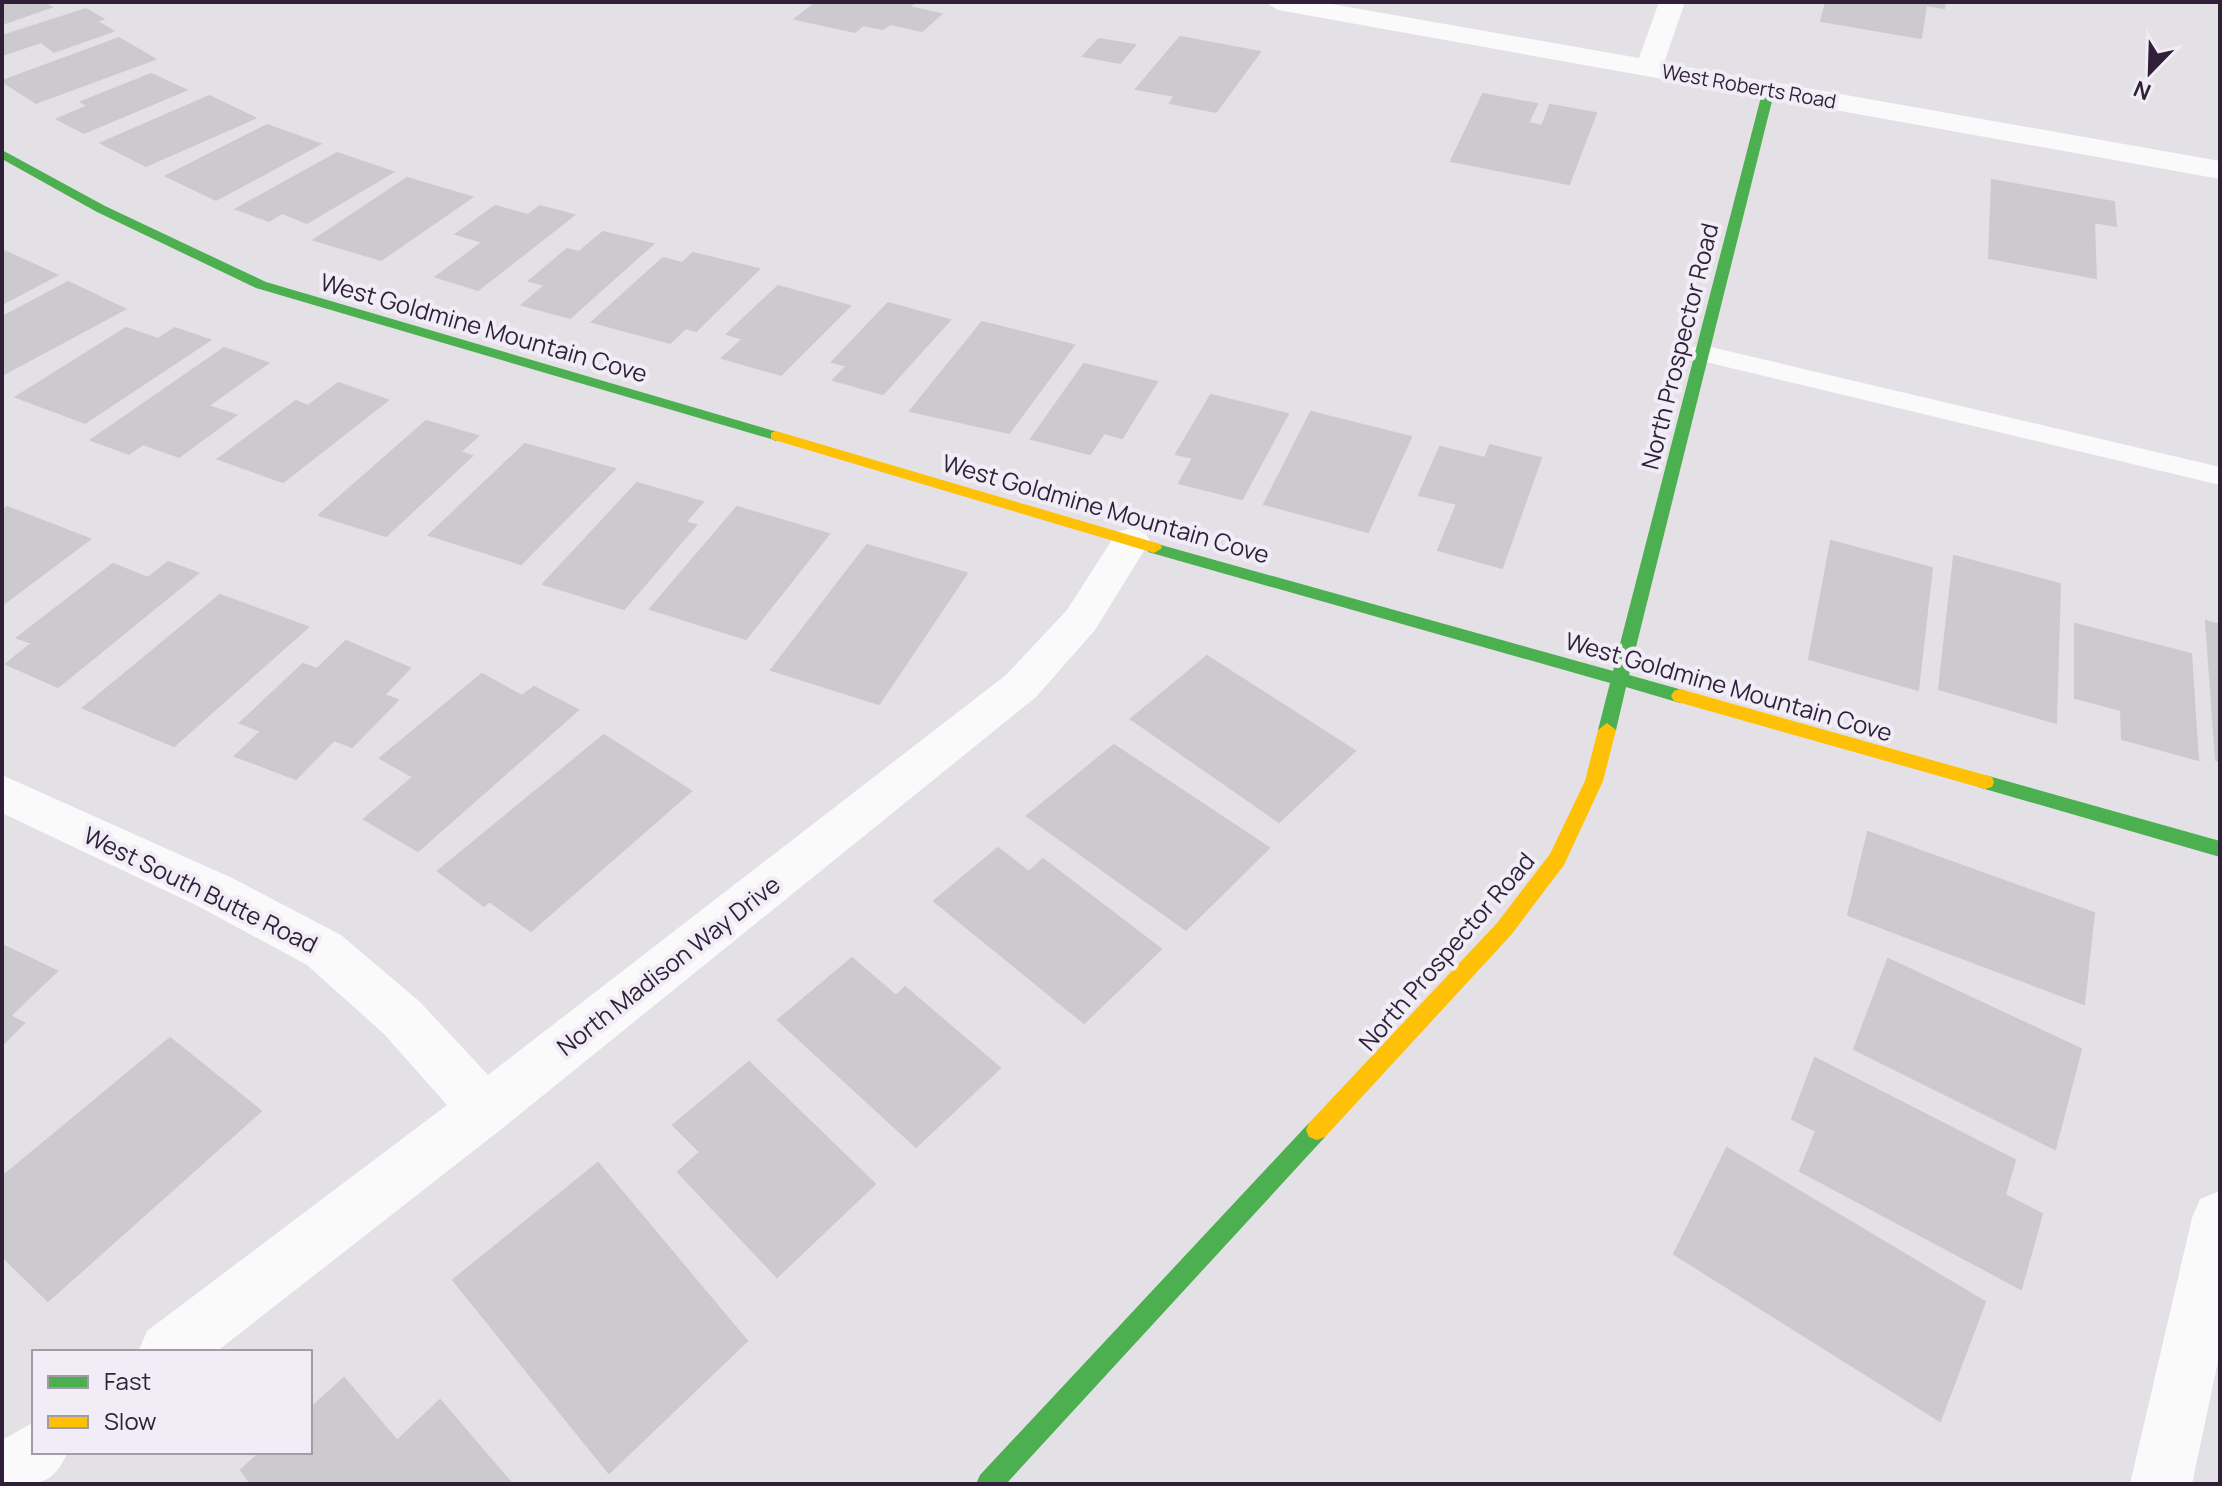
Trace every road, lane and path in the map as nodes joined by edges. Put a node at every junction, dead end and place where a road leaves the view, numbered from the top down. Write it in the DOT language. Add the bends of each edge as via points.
graph roads {
  1 [pos="1278,2"];
  2 [pos="1672,2"];
  3 [pos="1649,68"];
  4 [pos="1769,89"];
  5 [pos="2,154"];
  6 [pos="2220,170"];
  7 [pos="1702,353"];
  8 [pos="2220,476"];
  9 [pos="1131,541"];
  10 [pos="1620,679"];
  11 [pos="2,793"];
  12 [pos="2220,849"];
  13 [pos="485,1109"];
  14 [pos="2220,1218"];
  15 [pos="171,1350"];
  16 [pos="34,1454"];
  17 [pos="2,1479"];
  18 [pos="989,1484"];
  19 [pos="2161,1484"];
  1 -- 3 [label="street, West Roberts Road"];
  2 -- 3 [label="street"];
  3 -- 4 [label="street, West Roberts Road"];
  4 -- 6 [label="street, West Roberts Road"];
  4 -- 7 [label="street, North Prospector Road"];
  5 -- 9 [label="street, West Goldmine Mountain Cove" via="101,209 261,285"];
  7 -- 8 [label="lane"];
  7 -- 10 [label="street, North Prospector Road"];
  9 -- 10 [label="street, West Goldmine Mountain Cove"];
  9 -- 13 [label="street, North Madison Way Drive" via="1081,620 1021,686"];
  10 -- 12 [label="street, West Goldmine Mountain Cove"];
  10 -- 18 [label="street, North Prospector Road" via="1594,781 1557,859 1504,929"];
  11 -- 13 [label="street, West South Butte Road" via="215,892 324,950 402,1018"];
  13 -- 15 [label="street, North Madison Way Drive"];
  14 -- 19 [label="street"];
  16 -- 17 [label="street"];
}
